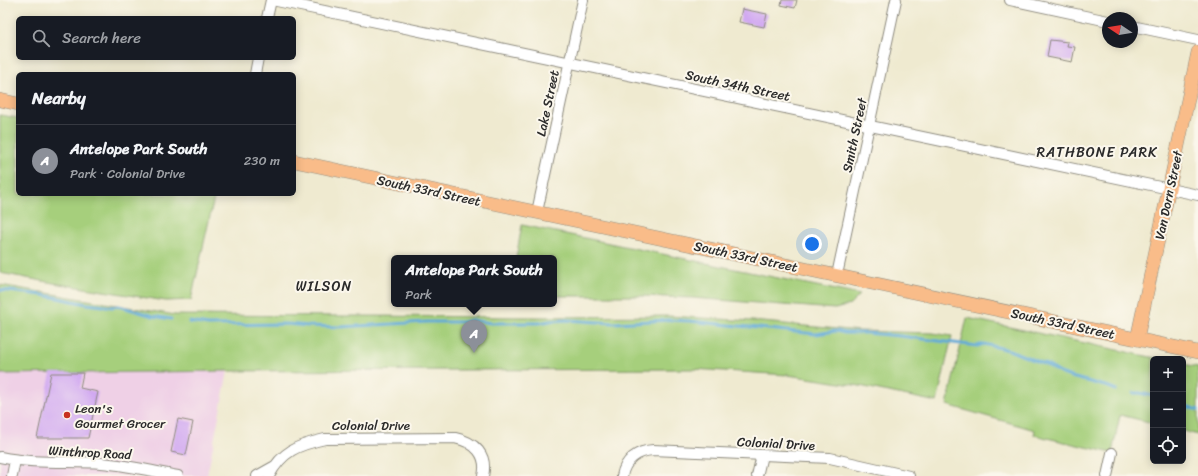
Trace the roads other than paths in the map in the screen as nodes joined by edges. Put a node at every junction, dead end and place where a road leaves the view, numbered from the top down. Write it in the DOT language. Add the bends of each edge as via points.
graph roads {
  1 [pos="271,0"];
  2 [pos="583,0"];
  3 [pos="896,0"];
  4 [pos="1010,0"];
  5 [pos="267,16"];
  6 [pos="1102,20"];
  7 [pos="1138,27"];
  8 [pos="1198,40"];
  9 [pos="1198,52"];
  10 [pos="258,60"];
  11 [pos="569,63"];
  12 [pos="255,72"];
  13 [pos="0,100"];
  14 [pos="16,104"];
  15 [pos="869,126"];
  16 [pos="296,162"];
  17 [pos="1169,189"];
  18 [pos="1198,195"];
  19 [pos="537,212"];
  20 [pos="837,275"];
  21 [pos="1137,339"];
  22 [pos="1198,352"];
  23 [pos="1112,453"];
  24 [pos="762,455"];
  25 [pos="0,457"];
  26 [pos="15,460"];
  27 [pos="274,466"];
  28 [pos="172,475"];
  29 [pos="12,476"];
  30 [pos="257,476"];
  31 [pos="269,476"];
  32 [pos="483,476"];
  33 [pos="622,476"];
  34 [pos="757,476"];
  35 [pos="909,476"];
  36 [pos="1107,476"];
  1 -- 5 [label="street"];
  1 -- 11 [label="street, South 34th Street"];
  2 -- 11 [label="street, Lake Street"];
  3 -- 15 [label="street, Smith Street"];
  4 -- 6 [label="street"];
  7 -- 8 [label="street"];
  9 -- 17 [label="main road, Van Dorn Street"];
  10 -- 12 [label="street"];
  11 -- 15 [label="street, South 34th Street"];
  11 -- 19 [label="street, Lake Street"];
  13 -- 14 [label="main road"];
  15 -- 17 [label="street, South 34th Street"];
  15 -- 20 [label="street, Smith Street"];
  16 -- 19 [label="main road, South 33rd Street"];
  17 -- 18 [label="street, South 34th Street"];
  17 -- 21 [label="main road, Van Dorn Street"];
  19 -- 20 [label="main road, South 33rd Street"];
  20 -- 21 [label="main road, South 33rd Street"];
  21 -- 22 [label="main road, South 33rd Street"];
  23 -- 36 [label="street"];
  24 -- 33 [label="street, Colonial Drive" via="653,450 631,458"];
  24 -- 34 [label="street"];
  24 -- 35 [label="street, Colonial Drive" via="830,458"];
  25 -- 26 [label="street, Winthrop Road"];
  26 -- 28 [label="street, Winthrop Road" via="103,463"];
  26 -- 29 [label="street"];
  27 -- 30 [label="street, Colonial Drive"];
  27 -- 31 [label="street, Colonial Drive"];
  27 -- 32 [label="street, Colonial Drive" via="290,451 325,439 455,438 475,446 483,460"];
}
